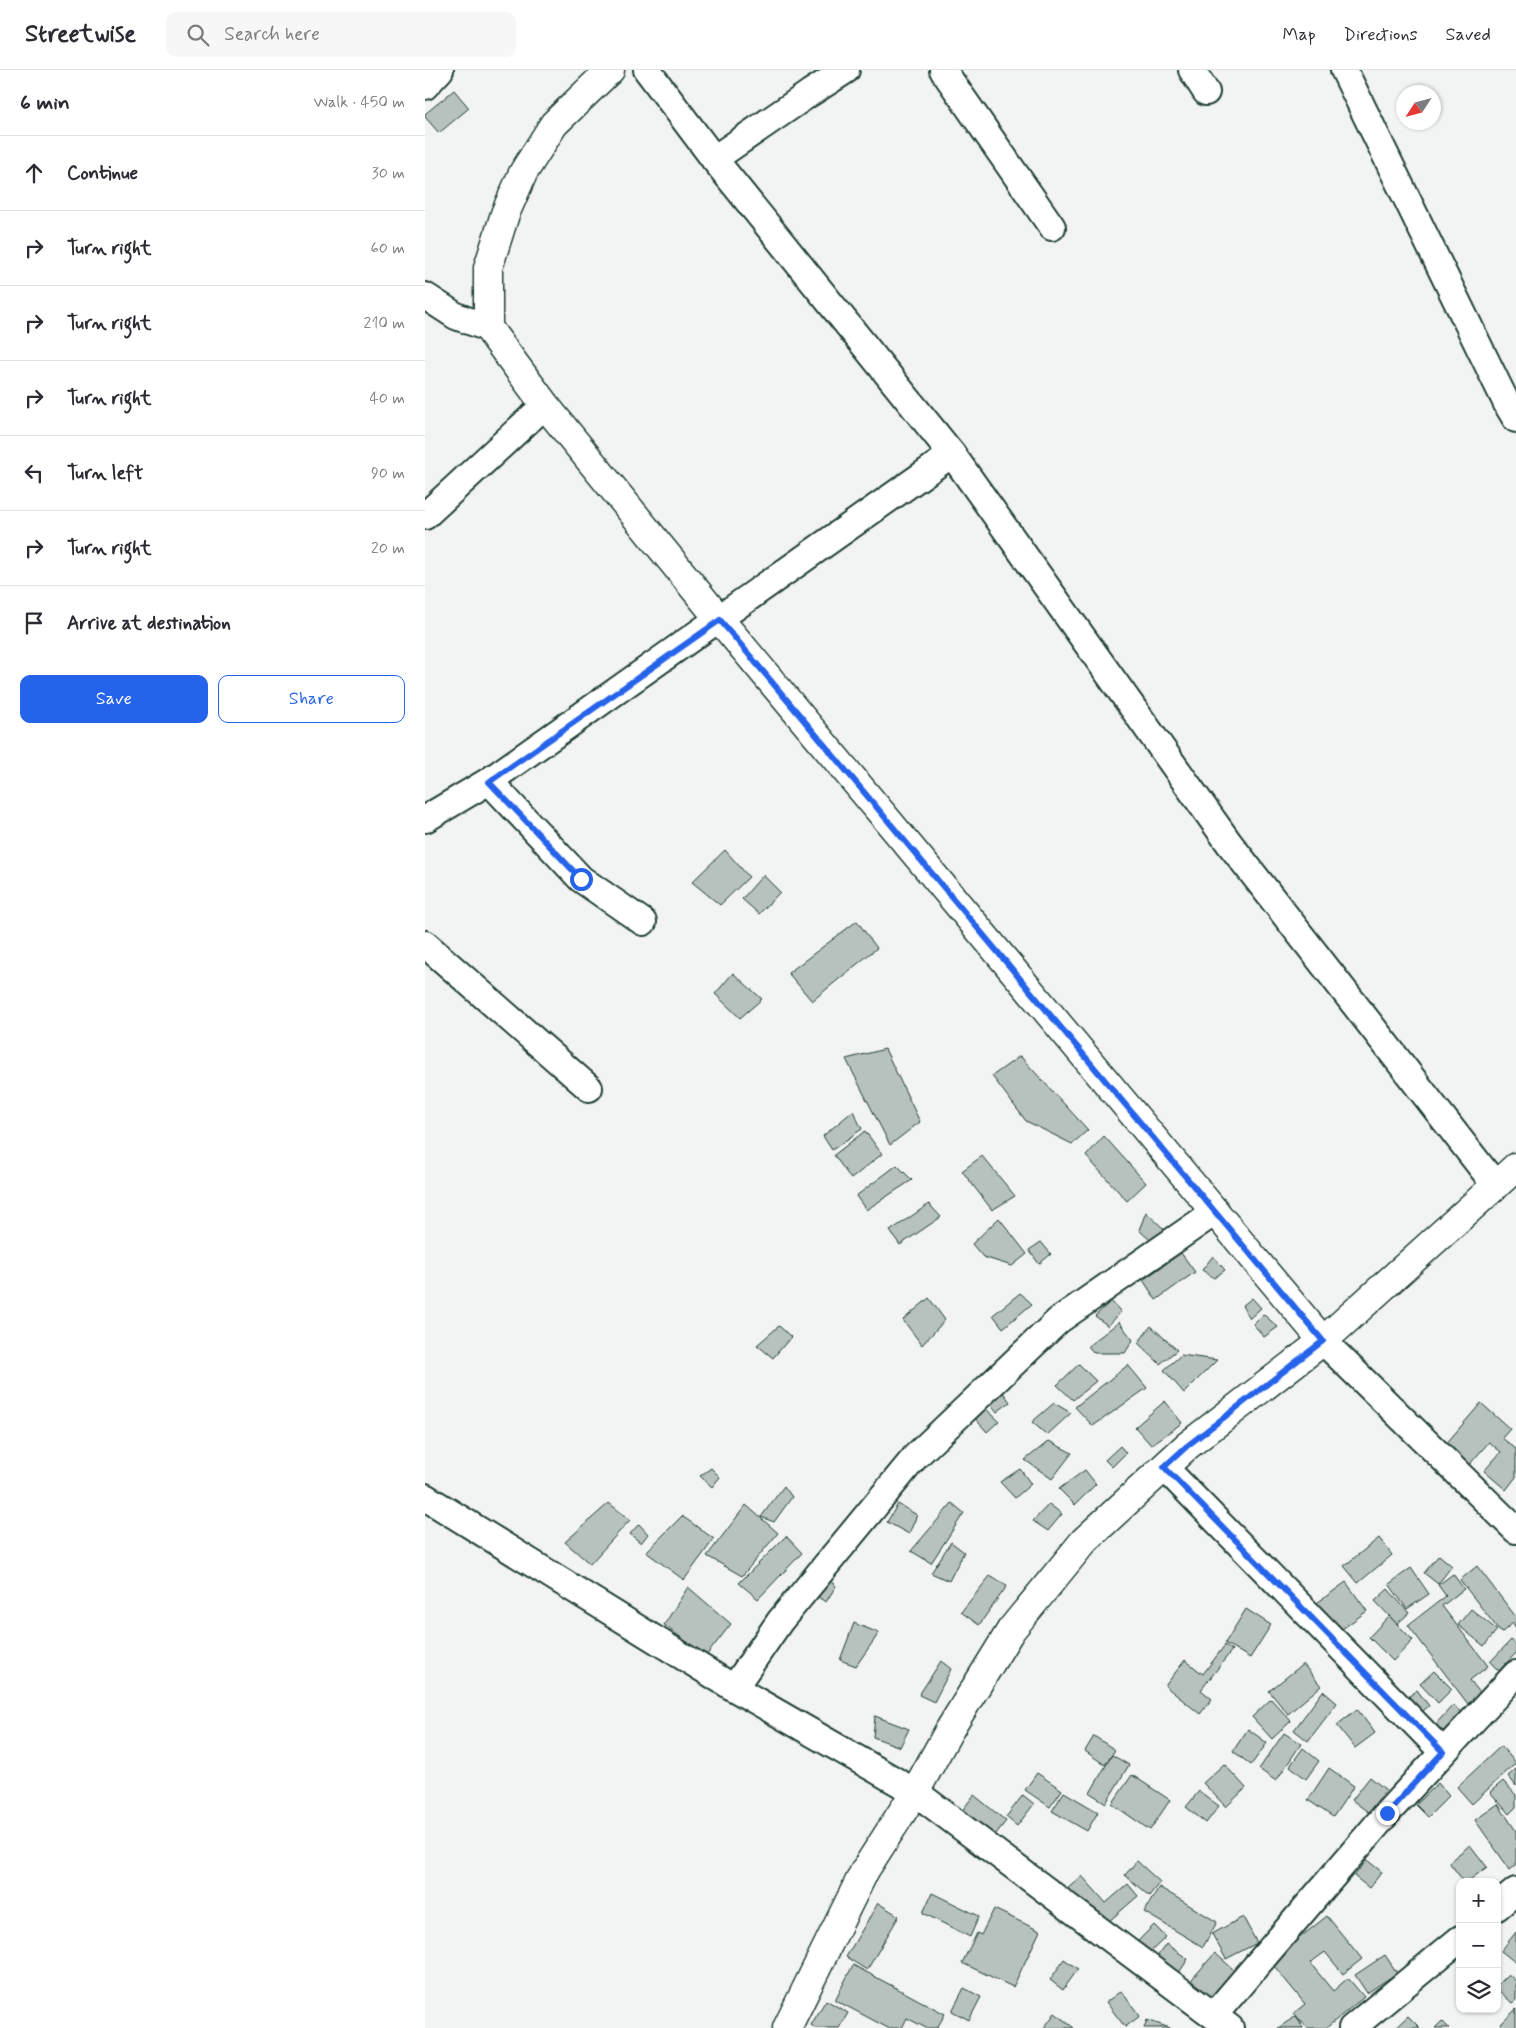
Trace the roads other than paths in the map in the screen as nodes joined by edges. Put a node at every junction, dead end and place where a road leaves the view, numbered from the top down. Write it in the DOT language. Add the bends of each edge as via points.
graph roads {
  1 [pos="440,70"];
  2 [pos="610,70"];
  3 [pos="647,70"];
  4 [pos="847,70"];
  5 [pos="943,70"];
  6 [pos="1192,70"];
  7 [pos="1344,70"];
  8 [pos="425,86"];
  9 [pos="1207,92"];
  10 [pos="714,160"];
  11 [pos="1052,227"];
  12 [pos="425,296"];
  13 [pos="488,328"];
  14 [pos="545,405"];
  15 [pos="1516,419"];
  16 [pos="952,454"];
  17 [pos="425,516"];
  18 [pos="720,620"];
  19 [pos="489,782"];
  20 [pos="425,819"];
  21 [pos="643,922"];
  22 [pos="425,944"];
  23 [pos="589,1088"];
  24 [pos="1516,1167"];
  25 [pos="1495,1186"];
  26 [pos="1216,1211"];
  27 [pos="1323,1341"];
  28 [pos="1164,1467"];
  29 [pos="425,1497"];
  30 [pos="1516,1530"];
  31 [pos="1516,1674"];
  32 [pos="734,1688"];
  33 [pos="1443,1752"];
  34 [pos="915,1792"];
  35 [pos="1516,1891"];
  36 [pos="1501,1904"];
  37 [pos="1456,1942"];
  38 [pos="1222,2021"];
  39 [pos="787,2028"];
  40 [pos="1352,2028"];
  1 -- 8 [label="street"];
  2 -- 13 [label="street" via="554,124 523,173 505,214 488,268"];
  3 -- 10 [label="street"];
  4 -- 10 [label="street"];
  5 -- 11 [label="street"];
  6 -- 9 [label="street"];
  7 -- 15 [label="street"];
  10 -- 16 [label="street"];
  12 -- 13 [label="street" via="456,316"];
  13 -- 14 [label="street"];
  14 -- 17 [label="street"];
  14 -- 18 [label="street"];
  16 -- 18 [label="street"];
  16 -- 25 [label="street" via="1229,844"];
  18 -- 19 [label="street"];
  18 -- 26 [label="street"];
  19 -- 20 [label="street"];
  19 -- 21 [label="street" via="581,879"];
  22 -- 23 [label="street"];
  24 -- 25 [label="street"];
  25 -- 27 [label="street"];
  26 -- 27 [label="street"];
  26 -- 32 [label="street" via="1059,1320 916,1456 780,1621"];
  27 -- 28 [label="street"];
  27 -- 30 [label="street"];
  28 -- 33 [label="street"];
  28 -- 34 [label="street" via="1084,1541 1011,1630"];
  29 -- 32 [label="street"];
  31 -- 33 [label="street"];
  32 -- 34 [label="street"];
  33 -- 38 [label="street" via="1387,1813"];
  34 -- 38 [label="street"];
  34 -- 39 [label="street" via="865,1870"];
  35 -- 36 [label="street"];
  37 -- 40 [label="street"];
}
